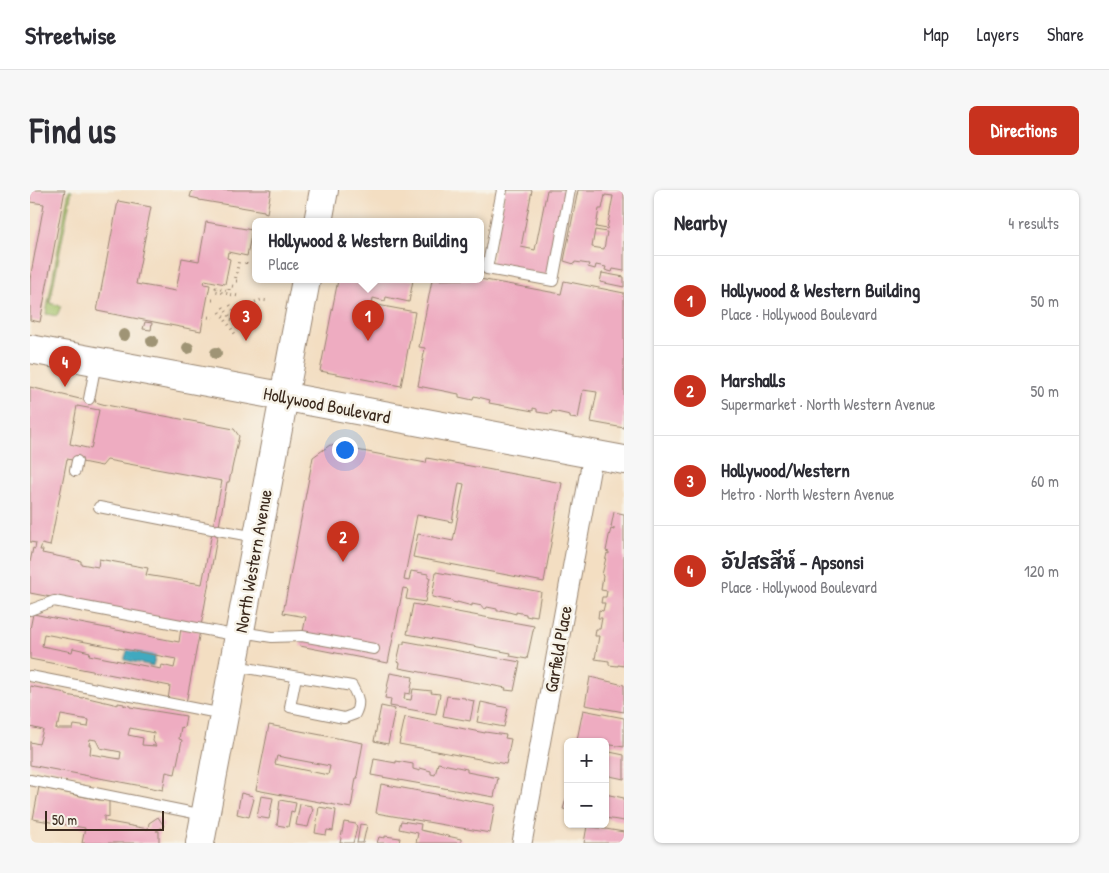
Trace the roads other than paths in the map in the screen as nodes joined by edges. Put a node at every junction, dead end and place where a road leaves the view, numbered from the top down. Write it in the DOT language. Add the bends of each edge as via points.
graph roads {
  1 [pos="324,190"];
  2 [pos="502,190"];
  3 [pos="570,190"];
  4 [pos="319,218"];
  5 [pos="305,283"];
  6 [pos="30,350"];
  7 [pos="97,362"];
  8 [pos="284,396"];
  9 [pos="89,399"];
  10 [pos="594,455"];
  11 [pos="624,460"];
  12 [pos="99,507"];
  13 [pos="257,537"];
  14 [pos="30,610"];
  15 [pos="240,634"];
  16 [pos="374,649"];
  17 [pos="234,666"];
  18 [pos="30,676"];
  19 [pos="296,677"];
  20 [pos="224,714"];
  21 [pos="30,780"];
  22 [pos="205,815"];
  23 [pos="200,843"];
  24 [pos="522,843"];
  1 -- 4 [label="main road"];
  2 -- 3 [label="lane" via="487,269 553,281"];
  5 -- 8 [label="main road, North Western Avenue"];
  6 -- 7 [label="main road, Hollywood Boulevard"];
  7 -- 8 [label="main road, Hollywood Boulevard"];
  7 -- 9 [label="lane"];
  8 -- 10 [label="main road, Hollywood Boulevard"];
  8 -- 13 [label="main road, North Western Avenue"];
  10 -- 11 [label="main road, Hollywood Boulevard"];
  10 -- 24 [label="street, Garfield Place"];
  12 -- 13 [label="lane"];
  13 -- 15 [label="main road, North Western Avenue"];
  14 -- 15 [label="lane" via="54,601"];
  15 -- 16 [label="lane" via="302,636"];
  15 -- 17 [label="main road, North Western Avenue"];
  17 -- 19 [label="lane"];
  17 -- 20 [label="main road, North Western Avenue"];
  18 -- 20 [label="lane"];
  19 -- 19 [label="lane" via="352,686 359,699 358,709 344,718 290,708"];
  20 -- 22 [label="main road, North Western Avenue"];
  21 -- 22 [label="lane"];
  22 -- 23 [label="main road, North Western Avenue"];
}
